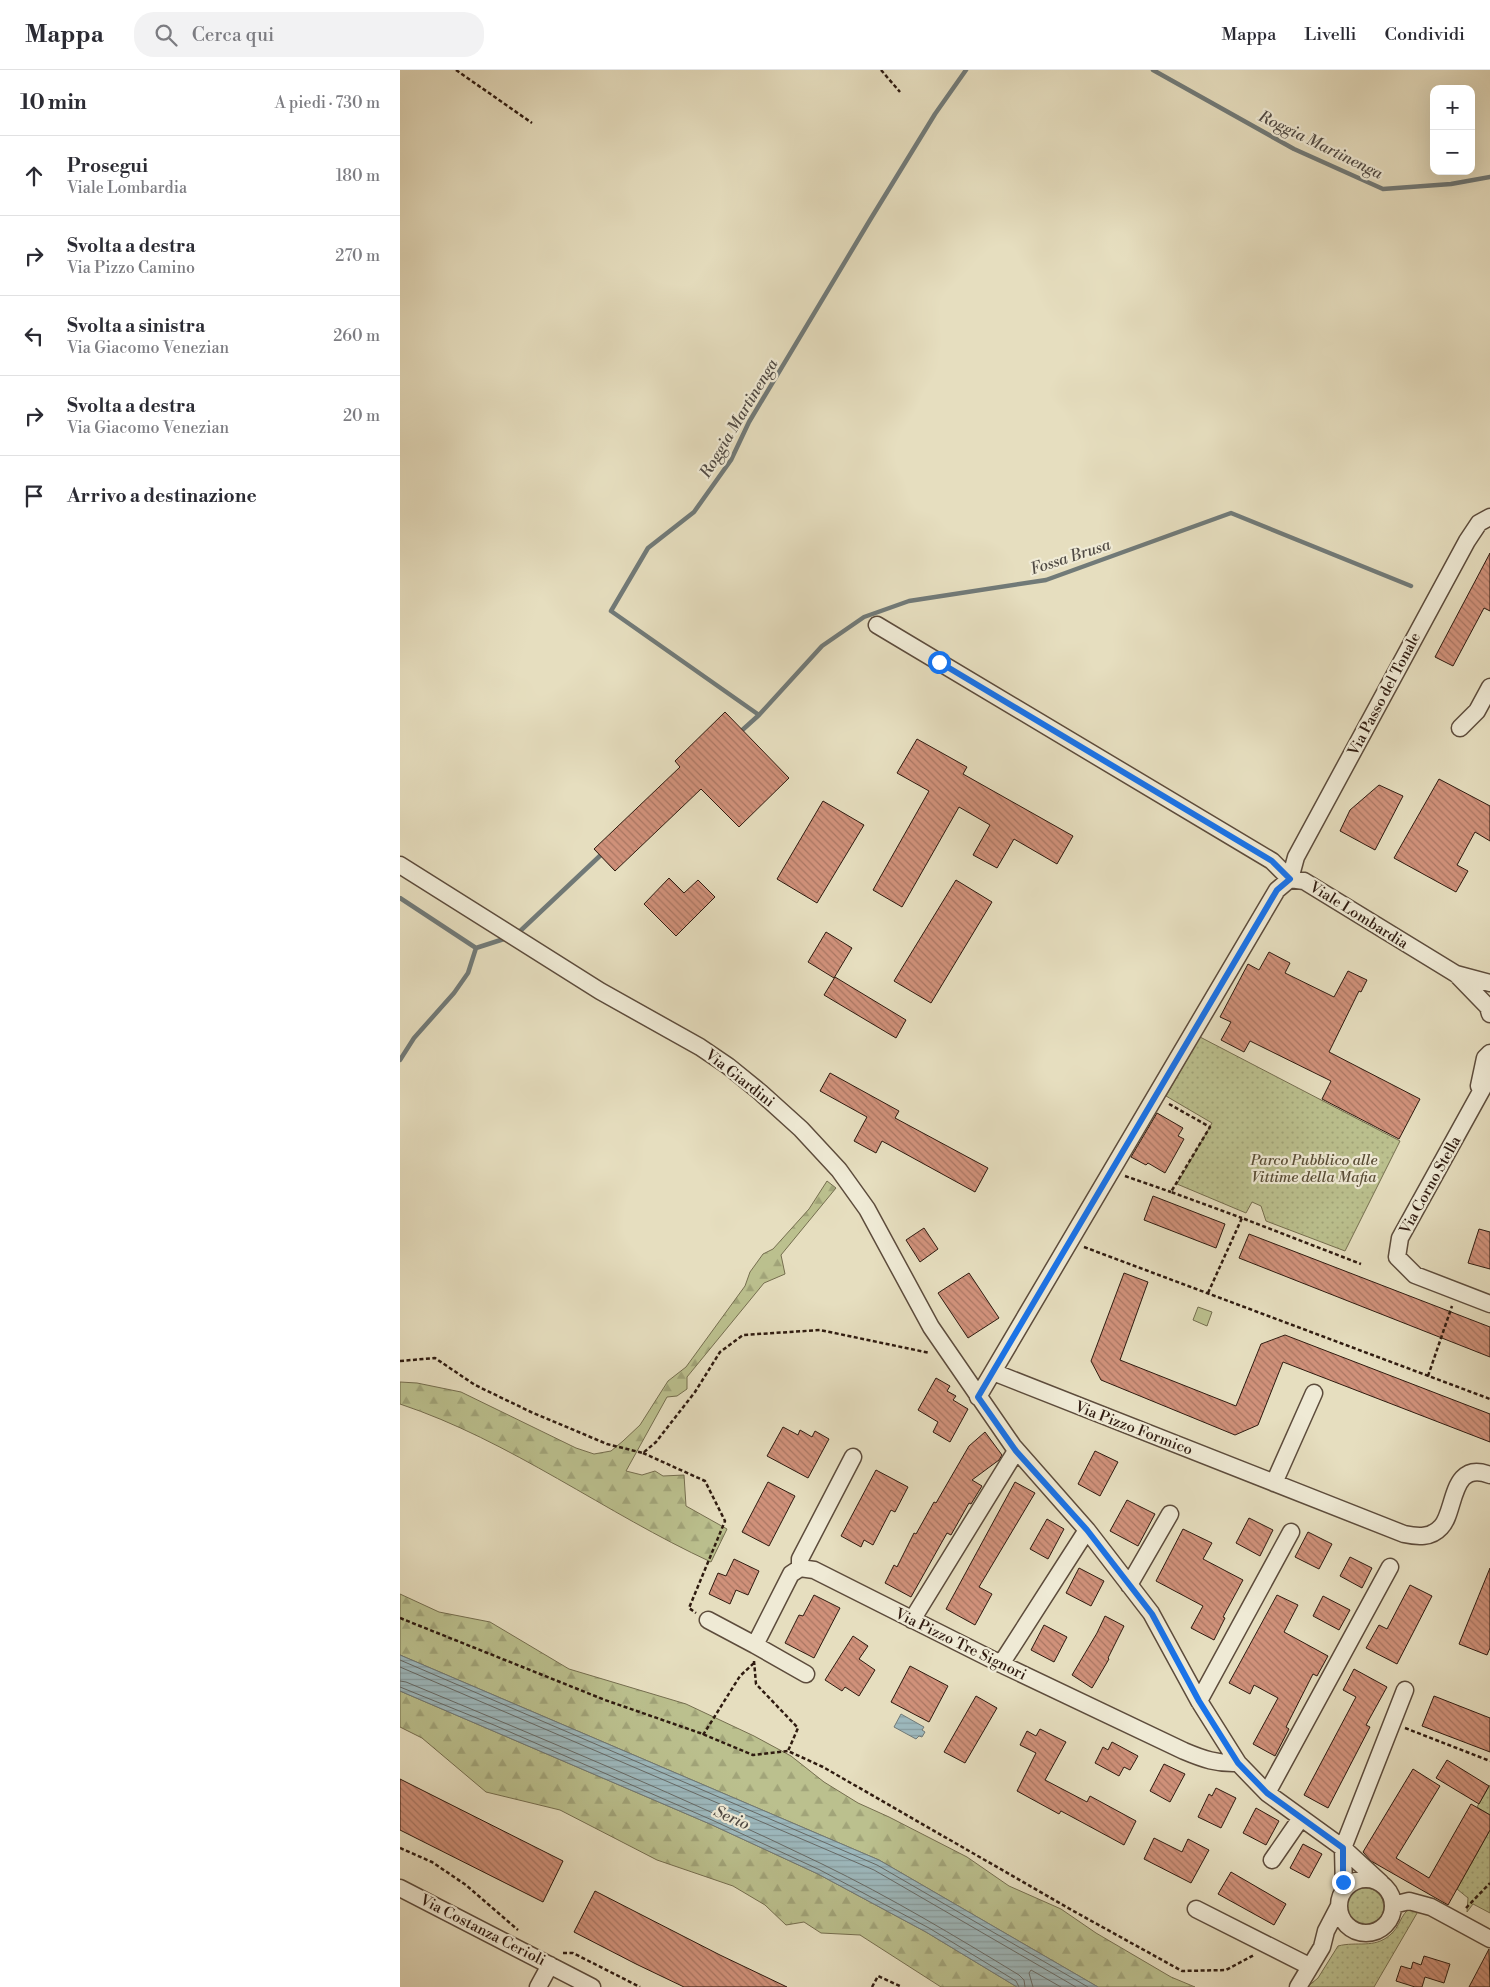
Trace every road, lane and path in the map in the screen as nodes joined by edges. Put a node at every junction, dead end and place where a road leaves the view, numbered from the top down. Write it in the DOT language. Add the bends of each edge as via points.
graph roads {
  1 [pos="456,70"];
  2 [pos="881,70"];
  3 [pos="900,92"];
  4 [pos="532,123"];
  5 [pos="1490,517"];
  6 [pos="877,625"];
  7 [pos="1490,687"];
  8 [pos="1460,728"];
  9 [pos="400,865"];
  10 [pos="1290,879"];
  11 [pos="1456,974"];
  12 [pos="1490,983"];
  13 [pos="1490,1014"];
  14 [pos="1490,1053"];
  15 [pos="1490,1075"];
  16 [pos="1156,1097"];
  17 [pos="1476,1100"];
  18 [pos="1112,1171"];
  19 [pos="1171,1192"];
  20 [pos="1242,1218"];
  21 [pos="1070,1242"];
  22 [pos="1361,1264"];
  23 [pos="1457,1291"];
  24 [pos="1208,1293"];
  25 [pos="1490,1304"];
  26 [pos="951,1357"];
  27 [pos="400,1361"];
  28 [pos="994,1372"];
  29 [pos="1428,1376"];
  30 [pos="1314,1393"];
  31 [pos="978,1397"];
  32 [pos="1490,1399"];
  33 [pos="1016,1451"];
  34 [pos="643,1453"];
  35 [pos="853,1457"];
  36 [pos="1490,1475"];
  37 [pos="1274,1483"];
  38 [pos="1170,1514"];
  39 [pos="1087,1530"];
  40 [pos="1291,1532"];
  41 [pos="1390,1567"];
  42 [pos="800,1568"];
  43 [pos="1129,1585"];
  44 [pos="400,1618"];
  45 [pos="708,1620"];
  46 [pos="912,1620"];
  47 [pos="755,1645"];
  48 [pos="754,1663"];
  49 [pos="1001,1664"];
  50 [pos="806,1674"];
  51 [pos="1405,1690"];
  52 [pos="1199,1701"];
  53 [pos="1392,1722"];
  54 [pos="703,1735"];
  55 [pos="788,1750"];
  56 [pos="1490,1761"];
  57 [pos="1238,1763"];
  58 [pos="1267,1793"];
  59 [pos="1301,1818"];
  60 [pos="400,1848"];
  61 [pos="1343,1848"];
  62 [pos="1272,1860"];
  63 [pos="1381,1883"];
  64 [pos="1490,1883"];
  65 [pos="400,1888"];
  66 [pos="1344,1890"];
  67 [pos="1393,1905"];
  68 [pos="1338,1908"];
  69 [pos="1196,1909"];
  70 [pos="1454,1920"];
  71 [pos="1353,1931"];
  72 [pos="520,1933"];
  73 [pos="1490,1940"];
  74 [pos="1269,1946"];
  75 [pos="1322,1947"];
  76 [pos="554,1959"];
  77 [pos="1309,1966"];
  78 [pos="538,1987"];
  79 [pos="592,1987"];
  80 [pos="640,1987"];
  81 [pos="872,1987"];
  82 [pos="902,1987"];
  83 [pos="1298,1987"];
  1 -- 4 [label="path"];
  2 -- 3 [label="path"];
  5 -- 10 [label="street, Via Passo del Tonale" via="1479,523 1467,541 1296,857"];
  6 -- 10 [label="street, Viale Lombardia" via="1272,861"];
  7 -- 8 [label="street" via="1477,711"];
  9 -- 26 [label="street, Via Giardini" via="600,991 700,1047 760,1092 801,1129 850,1185 866,1208 930,1327"];
  10 -- 11 [label="street, Viale Lombardia" via="1304,881"];
  10 -- 16 [label="street" via="1277,890"];
  11 -- 12 [label="street, Viale Lombardia"];
  11 -- 13 [label="street, Viale Lombardia" via="1488,1007"];
  14 -- 17 [label="street, Via Corno Stella" via="1485,1058"];
  15 -- 17 [label="street, Via Corno Stella"];
  16 -- 18 [label="street"];
  16 -- 19 [label="path" via="1210,1127"];
  17 -- 23 [label="street, Via Corno Stella" via="1400,1238 1397,1257 1415,1275"];
  18 -- 19 [label="path"];
  18 -- 21 [label="street"];
  19 -- 20 [label="path"];
  20 -- 22 [label="path"];
  20 -- 24 [label="path"];
  21 -- 24 [label="path"];
  21 -- 28 [label="street"];
  23 -- 25 [label="street, Via Corno Stella"];
  23 -- 29 [label="path"];
  24 -- 29 [label="path"];
  26 -- 31 [label="street, Via Giardini"];
  26 -- 34 [label="path" via="820,1330 743,1335 720,1352 695,1392 656,1442"];
  27 -- 34 [label="path" via="436,1358 475,1385 532,1412 607,1444"];
  28 -- 31 [label="street"];
  28 -- 37 [label="street, Via Pizzo Formico"];
  29 -- 32 [label="path"];
  30 -- 37 [label="street"];
  31 -- 33 [label="street, Via Giardini"];
  33 -- 39 [label="street, Via Giardini"];
  33 -- 46 [label="street"];
  34 -- 45 [label="path" via="705,1481 725,1521 689,1608"];
  35 -- 42 [label="street" via="800,1559"];
  36 -- 37 [label="street, Via Pizzo Formico" via="1471,1473 1463,1478 1443,1526 1420,1537 1404,1534"];
  38 -- 43 [label="street"];
  39 -- 43 [label="street, Via Giardini"];
  39 -- 49 [label="street"];
  40 -- 52 [label="street"];
  41 -- 58 [label="street"];
  42 -- 46 [label="street, Via Pizzo Tre Signori" via="814,1570"];
  42 -- 47 [label="street" via="791,1574"];
  43 -- 52 [label="street, Via Giardini" via="1152,1614"];
  44 -- 54 [label="path" via="605,1700"];
  45 -- 47 [label="street"];
  46 -- 49 [label="street, Via Pizzo Tre Signori"];
  47 -- 48 [label="path"];
  47 -- 50 [label="street"];
  48 -- 54 [label="path" via="740,1676"];
  48 -- 55 [label="path" via="756,1684 798,1728"];
  49 -- 57 [label="street, Via Pizzo Tre Signori" via="1206,1760"];
  51 -- 53 [label="street"];
  52 -- 57 [label="street, Via Giardini"];
  53 -- 56 [label="path"];
  53 -- 61 [label="street"];
  54 -- 55 [label="path" via="753,1754"];
  55 -- 74 [label="path" via="1182,1970 1226,1970"];
  57 -- 58 [label="street, Via Giardini"];
  58 -- 59 [label="street, Via Giardini"];
  59 -- 61 [label="street, Via Giardini"];
  59 -- 62 [label="street"];
  60 -- 72 [label="path" via="432,1862 466,1885"];
  61 -- 63 [label="street, Via Giardini"];
  61 -- 66 [label="street"];
  63 -- 66 [label="street" via="1357,1880"];
  63 -- 67 [label="street" via="1392,1897"];
  64 -- 70 [label="path"];
  65 -- 76 [label="street, Via Costanza Cerioli"];
  66 -- 68 [label="street"];
  67 -- 70 [label="street" via="1409,1901 1432,1907"];
  67 -- 71 [label="street" via="1392,1915 1381,1930 1362,1934"];
  68 -- 71 [label="street" via="1346,1925"];
  68 -- 75 [label="street"];
  69 -- 74 [label="street"];
  70 -- 73 [label="street"];
  71 -- 75 [label="street"];
  74 -- 77 [label="street"];
  75 -- 77 [label="street"];
  76 -- 78 [label="street"];
  76 -- 79 [label="street, Via Costanza Cerioli"];
  76 -- 80 [label="path" via="573,1953"];
  77 -- 83 [label="street"];
  81 -- 82 [label="path" via="878,1976"];
}
